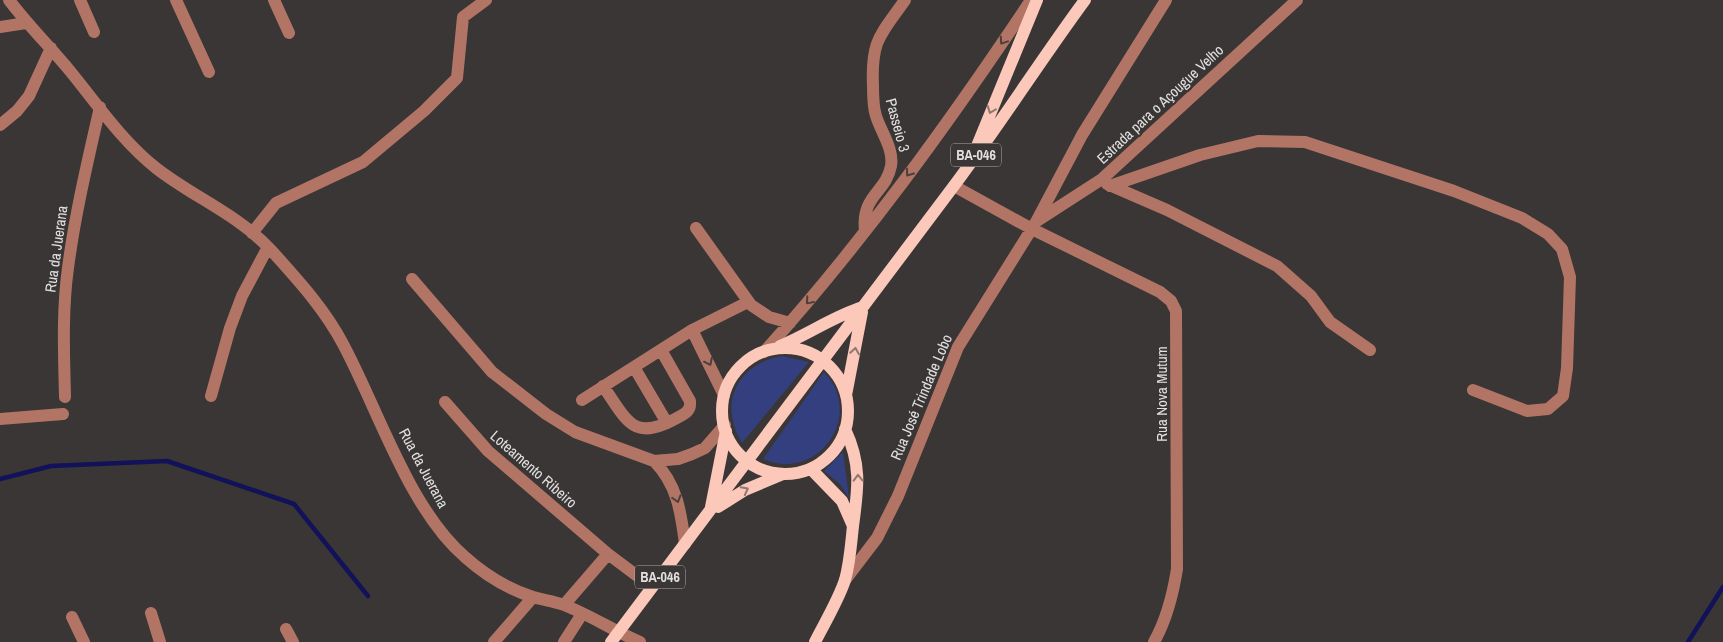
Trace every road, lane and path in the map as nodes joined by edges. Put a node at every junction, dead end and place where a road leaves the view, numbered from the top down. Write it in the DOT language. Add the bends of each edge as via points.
graph roads {
  1 [pos="9,0"];
  2 [pos="80,0"];
  3 [pos="176,0"];
  4 [pos="274,0"];
  5 [pos="486,0"];
  6 [pos="905,0"];
  7 [pos="1030,0"];
  8 [pos="1037,0"];
  9 [pos="1085,0"];
  10 [pos="1166,0"];
  11 [pos="1297,0"];
  12 [pos="26,23"];
  13 [pos="0,27"];
  14 [pos="94,32"];
  15 [pos="290,33"];
  16 [pos="51,48"];
  17 [pos="208,72"];
  18 [pos="100,107"];
  19 [pos="0,125"];
  20 [pos="969,165"];
  21 [pos="1105,183"];
  22 [pos="954,186"];
  23 [pos="1034,225"];
  24 [pos="696,228"];
  25 [pos="865,231"];
  26 [pos="252,233"];
  27 [pos="268,247"];
  28 [pos="412,279"];
  29 [pos="748,302"];
  30 [pos="864,307"];
  31 [pos="790,323"];
  32 [pos="692,330"];
  33 [pos="661,350"];
  34 [pos="770,350"];
  35 [pos="1370,350"];
  36 [pos="822,360"];
  37 [pos="634,367"];
  38 [pos="603,386"];
  39 [pos="1473,390"];
  40 [pos="724,394"];
  41 [pos="846,395"];
  42 [pos="211,396"];
  43 [pos="65,398"];
  44 [pos="582,400"];
  45 [pos="445,402"];
  46 [pos="63,414"];
  47 [pos="0,419"];
  48 [pos="667,424"];
  49 [pos="725,428"];
  50 [pos="845,429"];
  51 [pos="654,461"];
  52 [pos="748,462"];
  53 [pos="811,468"];
  54 [pos="783,474"];
  55 [pos="710,512"];
  56 [pos="853,526"];
  57 [pos="685,544"];
  58 [pos="608,554"];
  59 [pos="844,580"];
  60 [pos="652,587"];
  61 [pos="533,597"];
  62 [pos="564,605"];
  63 [pos="150,613"];
  64 [pos="582,614"];
  65 [pos="72,617"];
  66 [pos="286,629"];
  67 [pos="615,637"];
  68 [pos="84,642"];
  69 [pos="160,642"];
  70 [pos="293,642"];
  71 [pos="494,642"];
  72 [pos="564,642"];
  73 [pos="640,642"];
  74 [pos="815,642"];
  75 [pos="1154,642"];
  1 -- 12 [label="street, Rua da Juerana"];
  2 -- 14 [label="street"];
  3 -- 17 [label="street"];
  4 -- 15 [label="street"];
  5 -- 26 [label="street" via="463,17 457,78 424,112 363,162 276,203"];
  6 -- 25 [label="street, Passeio 3" via="878,38 872,60 876,115 891,160 886,178 866,210"];
  7 -- 25 [label="street, one-way" via="957,108"];
  8 -- 20 [label="main road, one-way"];
  9 -- 20 [label="main road, BA-046 / BA-046"];
  10 -- 23 [label="street, Rua José Trindade Lobo" via="1082,135"];
  11 -- 21 [label="street, Estrada para o Açougue Velho"];
  12 -- 13 [label="street"];
  12 -- 16 [label="street, Rua da Juerana"];
  16 -- 18 [label="street, Rua da Juerana"];
  16 -- 19 [label="street" via="29,96 18,111"];
  18 -- 26 [label="street, Rua da Juerana" via="127,142 157,168"];
  18 -- 43 [label="street, Rua da Juerana" via="76,214 68,269 64,319"];
  20 -- 22 [label="main road, BA-046 / BA-046"];
  21 -- 23 [label="street, Estrada para o Açougue Velho"];
  21 -- 35 [label="street" via="1167,210 1277,266 1311,296 1330,322"];
  21 -- 39 [label="street" via="1258,141 1305,142 1454,191 1522,218 1548,234 1562,249 1570,277 1567,368 1562,396 1548,408 1527,411"];
  22 -- 23 [label="street, Rua Nova Mutum"];
  22 -- 30 [label="main road, BA-046 / BA-046"];
  23 -- 59 [label="street, Rua José Trindade Lobo" via="958,347 894,504 877,538"];
  23 -- 75 [label="street, Rua Nova Mutum" via="1160,292 1171,301 1176,312 1177,569 1174,592"];
  24 -- 29 [label="street"];
  25 -- 31 [label="street, one-way"];
  26 -- 27 [label="street, Rua da Juerana"];
  27 -- 42 [label="street" via="236,312"];
  27 -- 61 [label="street, Rua da Juerana" via="320,306 343,345 420,502 439,529 463,556 488,576"];
  28 -- 51 [label="street" via="492,372 546,414 575,432"];
  29 -- 31 [label="street" via="770,317"];
  29 -- 32 [label="street"];
  30 -- 34 [label="main road" via="838,316 806,335"];
  30 -- 36 [label="main road, BA-046 / BA-046"];
  41 -- 30 [label="main road, one-way"];
  31 -- 34 [label="street"];
  32 -- 33 [label="street"];
  32 -- 40 [label="street, one-way"];
  33 -- 37 [label="street"];
  33 -- 48 [label="street" via="690,401 687,412"];
  34 -- 36 [label="main road" via="792,348"];
  34 -- 40 [label="main road" via="743,364"];
  36 -- 41 [label="main road" via="837,375"];
  36 -- 52 [label="main road, BA-046 / BA-046"];
  37 -- 38 [label="street"];
  37 -- 48 [label="street"];
  38 -- 44 [label="street"];
  38 -- 48 [label="street" via="633,424 646,430"];
  40 -- 49 [label="main road" via="722,413"];
  41 -- 50 [label="main road"];
  45 -- 58 [label="street, Loteamento Ribeiro" via="488,451"];
  46 -- 47 [label="street"];
  49 -- 51 [label="street" via="705,448 678,459"];
  49 -- 52 [label="main road" via="734,448"];
  49 -- 55 [label="main road"];
  50 -- 53 [label="main road" via="838,446"];
  56 -- 50 [label="main road, one-way" via="858,496 857,460"];
  51 -- 57 [label="street, one-way" via="667,474 675,493"];
  52 -- 54 [label="main road" via="768,472"];
  52 -- 55 [label="main road, BA-046 / BA-046"];
  53 -- 54 [label="main road"];
  53 -- 56 [label="main road" via="842,501"];
  55 -- 54 [label="main road, one-way" via="745,490"];
  55 -- 57 [label="main road, BA-046 / BA-046"];
  56 -- 59 [label="main road"];
  57 -- 60 [label="main road, BA-046 / BA-046"];
  58 -- 60 [label="street, Loteamento Ribeiro"];
  58 -- 62 [label="street"];
  59 -- 74 [label="main road"];
  60 -- 67 [label="main road, BA-046 / BA-046"];
  61 -- 62 [label="street, Rua da Juerana"];
  61 -- 71 [label="street"];
  62 -- 64 [label="street, Rua da Juerana"];
  63 -- 69 [label="street"];
  64 -- 67 [label="street, Rua da Juerana"];
  64 -- 72 [label="street"];
  65 -- 68 [label="street"];
  66 -- 70 [label="street"];
  67 -- 73 [label="street, Rua da Juerana"];
}
